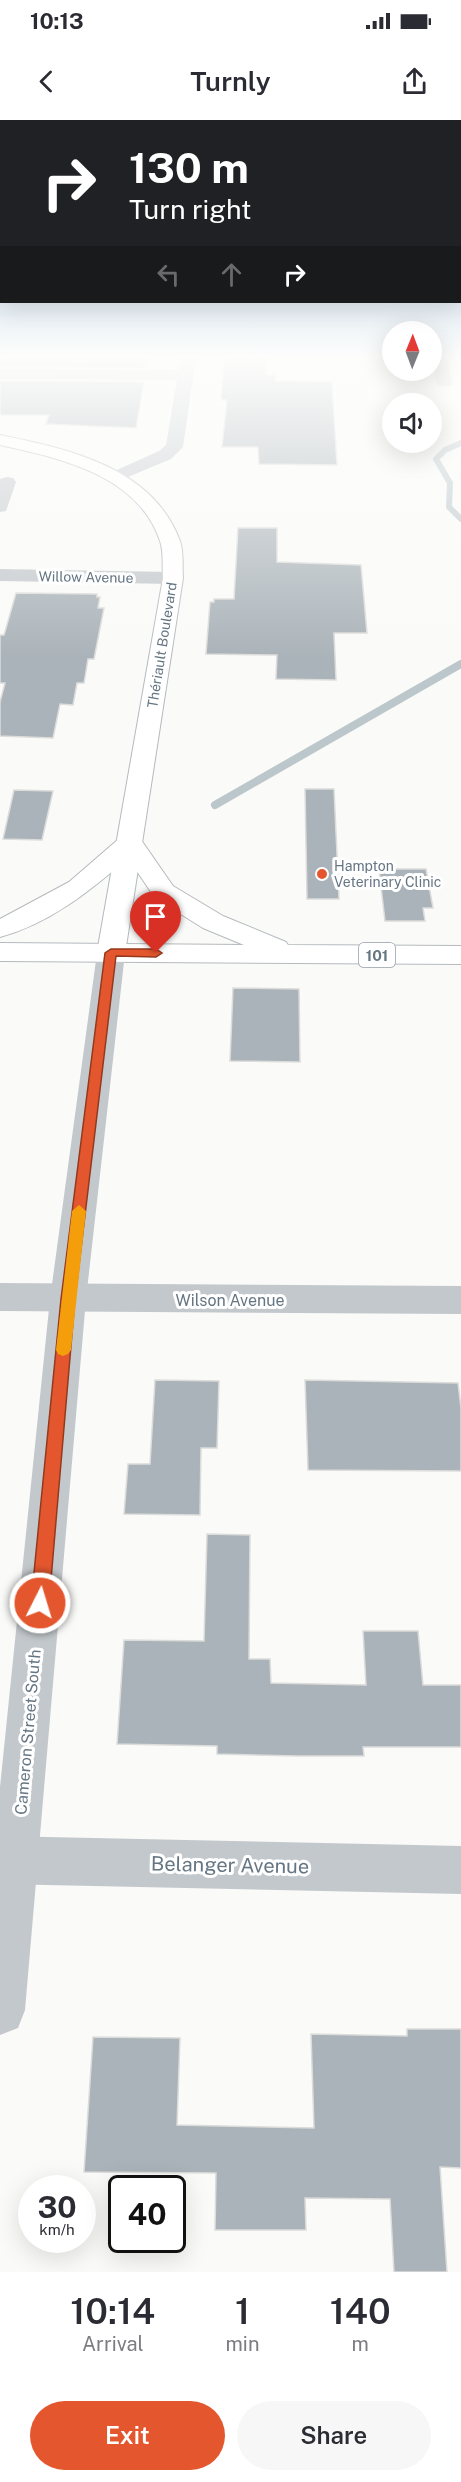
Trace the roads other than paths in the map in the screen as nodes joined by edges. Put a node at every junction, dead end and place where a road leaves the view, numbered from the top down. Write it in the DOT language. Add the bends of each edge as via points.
graph roads {
  1 [pos="72,457"];
  2 [pos="160,457"];
  3 [pos="116,477"];
  4 [pos="7,482"];
  5 [pos="0,507"];
  6 [pos="0,575"];
  7 [pos="173,578"];
  8 [pos="129,842"];
  9 [pos="0,928"];
  10 [pos="0,952"];
  11 [pos="111,953"];
  12 [pos="292,954"];
  13 [pos="461,955"];
  14 [pos="0,1297"];
  15 [pos="68,1299"];
  16 [pos="461,1300"];
  17 [pos="8,1860"];
  18 [pos="461,1870"];
  19 [pos="0,2010"];
  1 -- 3 [label="main road, Thériault Boulevard"];
  2 -- 3 [label="street"];
  3 -- 7 [label="main road, Thériault Boulevard" via="154,509 170,543"];
  4 -- 5 [label="street"];
  6 -- 7 [label="street, Willow Avenue"];
  7 -- 8 [label="main road, Thériault Boulevard"];
  8 -- 9 [label="main road" via="78,888"];
  8 -- 11 [label="main road, Thériault Boulevard"];
  8 -- 12 [label="main road" via="164,892 213,922"];
  10 -- 11 [label="main road, 101"];
  11 -- 12 [label="main road, 101"];
  11 -- 15 [label="street, Cameron Street South"];
  12 -- 13 [label="main road, 101"];
  14 -- 15 [label="street, Wilson Avenue"];
  15 -- 16 [label="street, Wilson Avenue"];
  15 -- 17 [label="street, Cameron Street South"];
  17 -- 18 [label="street, Belanger Avenue"];
  17 -- 19 [label="street, Cameron Street South"];
}
